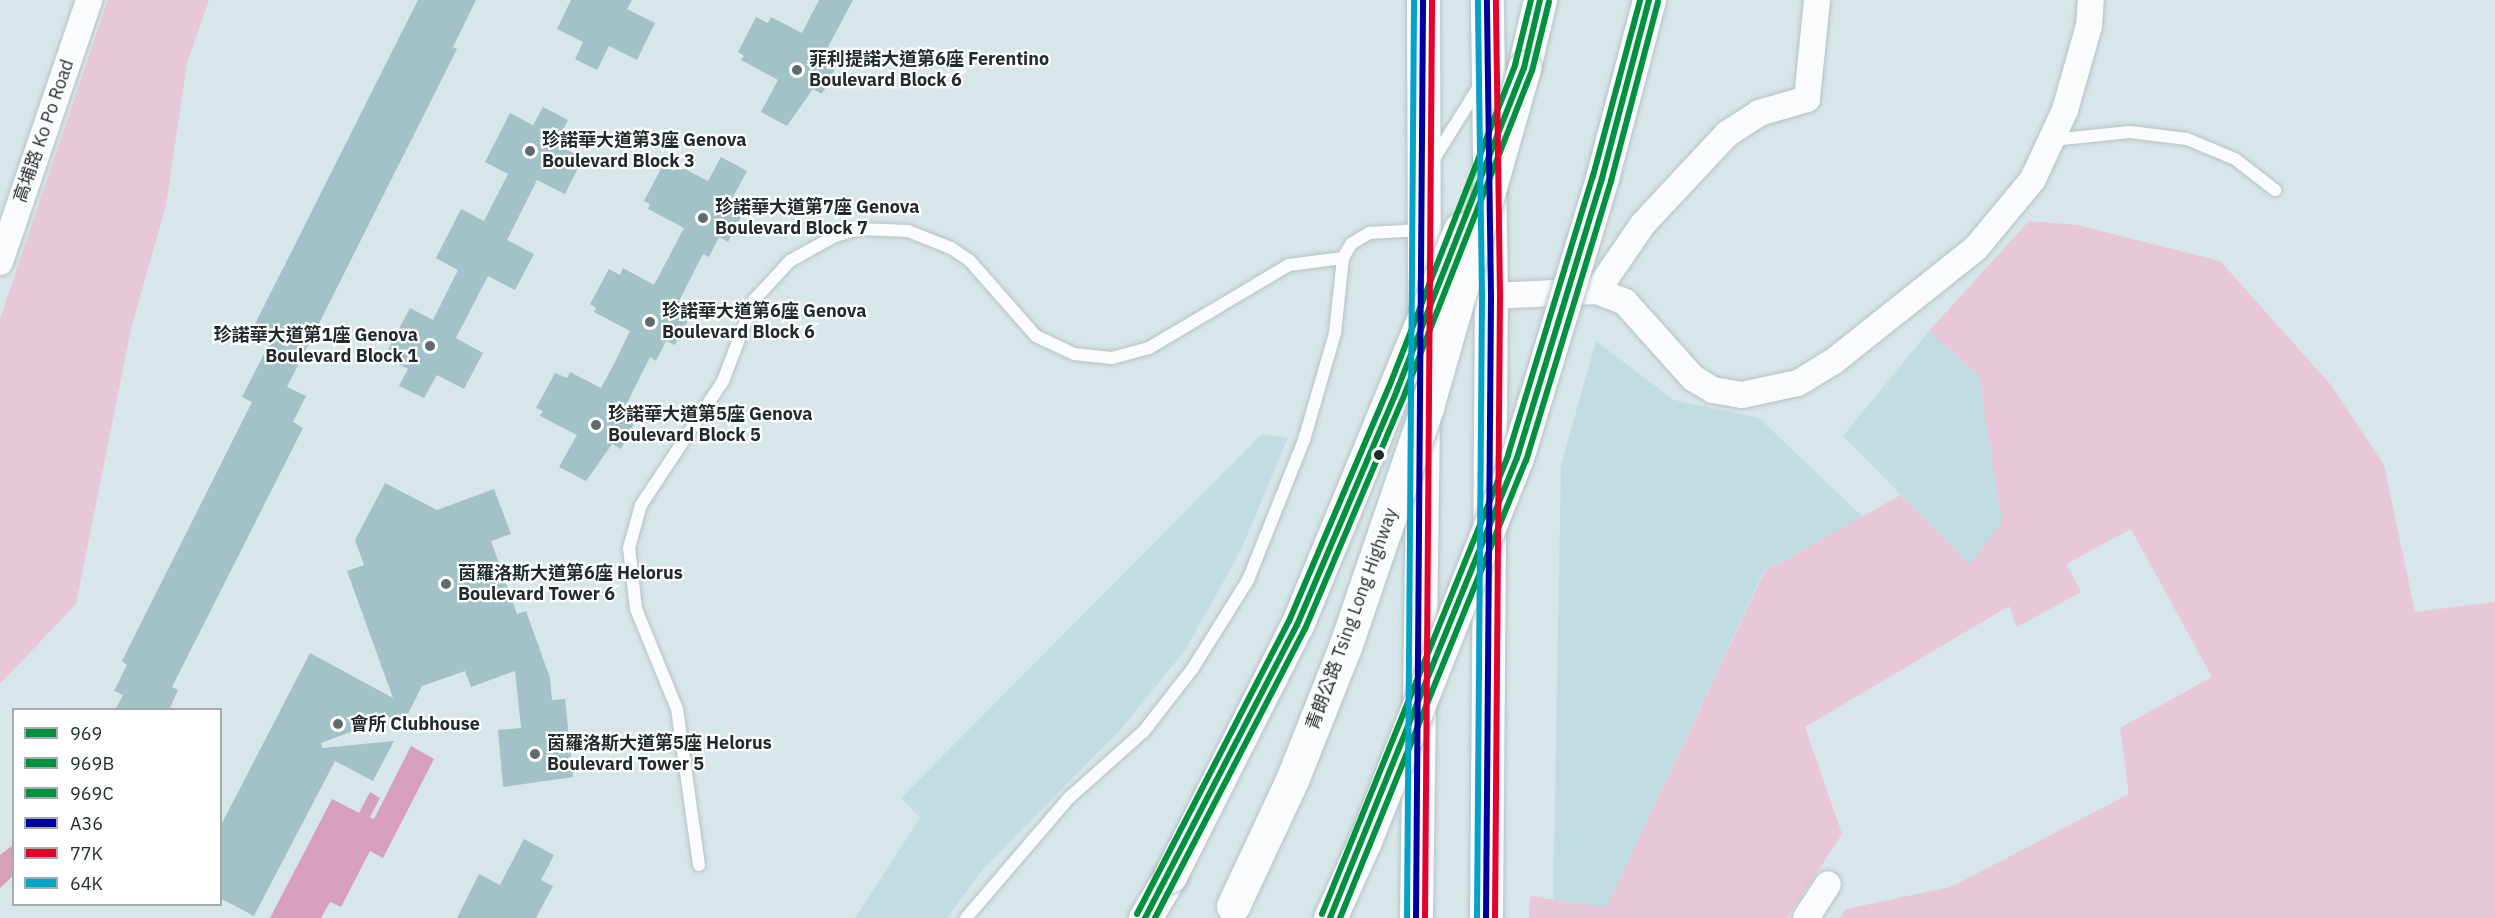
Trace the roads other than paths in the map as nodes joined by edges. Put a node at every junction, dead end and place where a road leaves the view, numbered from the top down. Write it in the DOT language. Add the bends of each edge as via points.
graph roads {
  1 [pos="88,0"];
  2 [pos="1423,0"];
  3 [pos="1487,0"];
  4 [pos="1540,0"];
  5 [pos="1648,0"];
  6 [pos="1817,0"];
  7 [pos="2091,0"];
  8 [pos="1524,68"];
  9 [pos="1486,76"];
  10 [pos="2050,141"];
  11 [pos="1425,173"];
  12 [pos="2275,190"];
  13 [pos="1422,230"];
  14 [pos="1343,258"];
  15 [pos="0,262"];
  16 [pos="1597,291"];
  17 [pos="1491,296"];
  18 [pos="699,865"];
  19 [pos="1828,884"];
  20 [pos="1230,912"];
  21 [pos="966,918"];
  22 [pos="1145,918"];
  23 [pos="1330,918"];
  24 [pos="1416,918"];
  25 [pos="1486,918"];
  26 [pos="1806,918"];
  1 -- 15 [label="street, 高埔路 Ko Po Road"];
  2 -- 11 [label="main road"];
  3 -- 9 [label="main road"];
  4 -- 8 [label="main road, 青朗公路 Tsing Long Highway"];
  5 -- 23 [label="main road, bridge" via="1602,178 1517,458 1365,841"];
  6 -- 16 [label="street" via="1807,99 1759,113 1727,134 1643,224"];
  7 -- 10 [label="street" via="2089,26 2074,78"];
  8 -- 20 [label="main road, 青朗公路 Tsing Long Highway, bridge" via="1505,146 1427,407 1345,647 1292,780"];
  8 -- 22 [label="main road, bridge" via="1397,390 1297,625"];
  9 -- 11 [label="lane"];
  9 -- 17 [label="main road"];
  10 -- 12 [label="lane" via="2130,132 2187,139 2235,159"];
  10 -- 16 [label="street" via="2033,179 1976,248 1834,361 1798,383 1742,395 1713,390 1693,378 1625,302"];
  11 -- 13 [label="main road"];
  13 -- 14 [label="lane" via="1369,233 1352,244"];
  13 -- 24 [label="main road"];
  14 -- 18 [label="lane" via="1289,265 1149,348 1112,358 1074,354 1036,336 970,261 951,248 908,231 852,232 812,246 790,261 754,300 723,381 641,505 629,548 633,599 677,709"];
  14 -- 21 [label="lane" via="1335,333 1304,440 1248,580 1193,668 1144,730 1069,798"];
  16 -- 17 [label="street"];
  17 -- 25 [label="main road"];
  19 -- 26 [label="street"];
}
